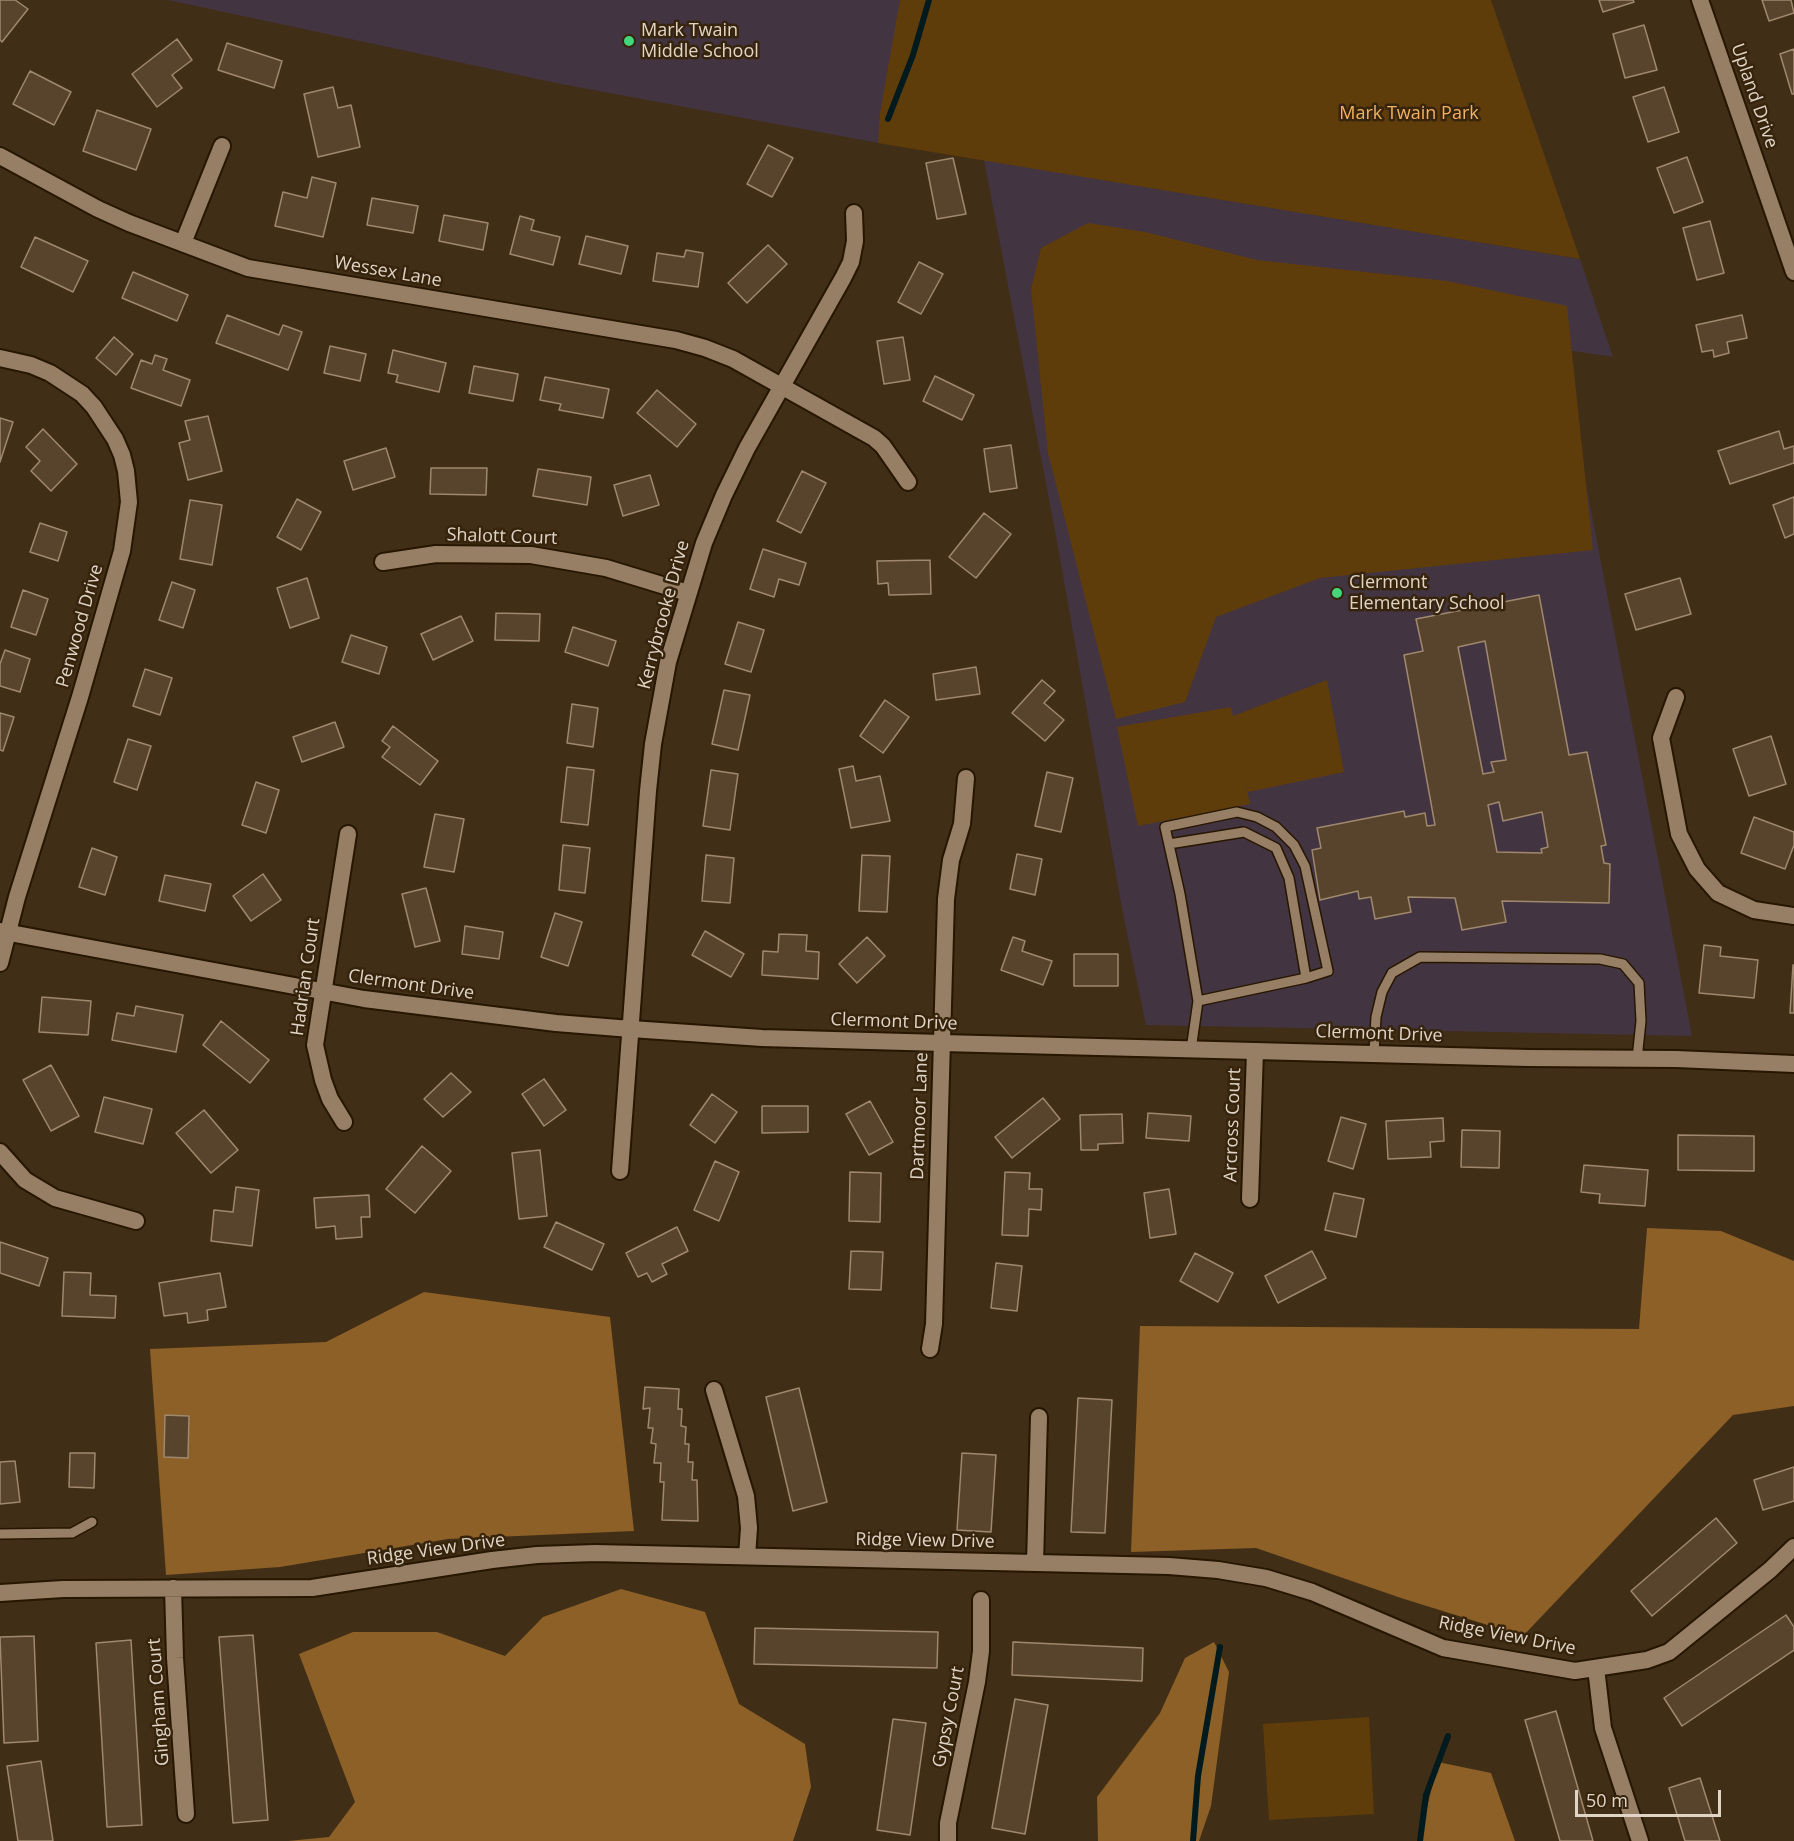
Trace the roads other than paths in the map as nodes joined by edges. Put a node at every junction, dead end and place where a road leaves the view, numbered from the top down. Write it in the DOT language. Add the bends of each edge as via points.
graph roads {
  1 [pos="1701,0"];
  2 [pos="222,146"];
  3 [pos="0,156"];
  4 [pos="854,213"];
  5 [pos="183,243"];
  6 [pos="1794,272"];
  7 [pos="0,358"];
  8 [pos="782,385"];
  9 [pos="908,482"];
  10 [pos="382,562"];
  11 [pos="688,593"];
  12 [pos="1676,696"];
  13 [pos="966,778"];
  14 [pos="348,834"];
  15 [pos="1169,844"];
  16 [pos="1794,916"];
  17 [pos="4,932"];
  18 [pos="0,963"];
  19 [pos="1306,978"];
  20 [pos="322,992"];
  21 [pos="1198,1001"];
  22 [pos="631,1029"];
  23 [pos="942,1043"];
  24 [pos="1191,1050"];
  25 [pos="1255,1051"];
  26 [pos="1374,1053"];
  27 [pos="1637,1059"];
  28 [pos="1794,1064"];
  29 [pos="344,1122"];
  30 [pos="0,1152"];
  31 [pos="620,1171"];
  32 [pos="1250,1199"];
  33 [pos="136,1221"];
  34 [pos="930,1349"];
  35 [pos="714,1390"];
  36 [pos="1039,1417"];
  37 [pos="92,1522"];
  38 [pos="0,1534"];
  39 [pos="1794,1547"];
  40 [pos="747,1556"];
  41 [pos="1035,1563"];
  42 [pos="173,1588"];
  43 [pos="0,1593"];
  44 [pos="981,1600"];
  45 [pos="1596,1668"];
  46 [pos="186,1814"];
  47 [pos="948,1841"];
  48 [pos="1640,1841"];
  1 -- 6 [label="street, Upland Drive"];
  2 -- 5 [label="street"];
  3 -- 5 [label="street, Wessex Lane" via="98,209"];
  4 -- 8 [label="street, Kerrybrooke Drive" via="855,241 850,262"];
  5 -- 8 [label="street, Wessex Lane" via="248,267 676,340 733,359"];
  7 -- 17 [label="street, Penwood Drive" via="50,373 94,407 122,455 129,502 119,561 80,697"];
  8 -- 9 [label="street, Wessex Lane" via="874,438"];
  8 -- 11 [label="street, Kerrybrooke Drive" via="724,495"];
  10 -- 11 [label="street, Shalott Court" via="444,554 531,555 606,568"];
  11 -- 22 [label="street, Kerrybrooke Drive" via="668,662 653,744"];
  12 -- 16 [label="street" via="1660,738 1679,834 1696,869 1718,893 1754,910"];
  13 -- 23 [label="street, Dartmoor Lane" via="962,824 947,882"];
  14 -- 20 [label="street, Hadrian Court"];
  15 -- 19 [label="lane" via="1244,832 1275,848 1289,878"];
  15 -- 19 [label="lane" via="1165,827 1237,812 1276,826 1294,845 1305,866 1328,971"];
  15 -- 21 [label="lane"];
  17 -- 18 [label="street, Penwood Drive"];
  17 -- 20 [label="street, Clermont Drive"];
  19 -- 21 [label="lane"];
  20 -- 22 [label="street, Clermont Drive" via="545,1022"];
  20 -- 29 [label="street, Hadrian Court" via="315,1045 318,1065 330,1099"];
  21 -- 24 [label="lane"];
  22 -- 23 [label="street, Clermont Drive" via="762,1038"];
  22 -- 31 [label="street, Kerrybrooke Drive"];
  23 -- 24 [label="street, Clermont Drive"];
  23 -- 34 [label="street, Dartmoor Lane" via="934,1324"];
  24 -- 25 [label="street, Clermont Drive"];
  25 -- 26 [label="street, Clermont Drive"];
  25 -- 32 [label="street, Arcross Court"];
  26 -- 27 [label="street, Clermont Drive"];
  26 -- 27 [label="lane" via="1382,992 1392,973 1420,957 1589,959 1623,964 1639,983"];
  27 -- 28 [label="street, Clermont Drive"];
  30 -- 33 [label="street" via="25,1180 55,1198"];
  35 -- 40 [label="street" via="746,1496"];
  36 -- 41 [label="street"];
  37 -- 38 [label="lane" via="72,1533"];
  39 -- 45 [label="street, Ridge View Drive" via="1669,1652 1647,1660"];
  40 -- 41 [label="street, Ridge View Drive"];
  40 -- 42 [label="street, Ridge View Drive" via="537,1556 312,1587"];
  41 -- 45 [label="street, Ridge View Drive" via="1169,1566 1266,1578 1312,1592 1443,1648 1575,1671"];
  42 -- 43 [label="street, Ridge View Drive"];
  42 -- 46 [label="street, Gingham Court"];
  44 -- 47 [label="street, Gypsy Court" via="977,1682 948,1823"];
  45 -- 48 [label="street" via="1602,1728"];
}
